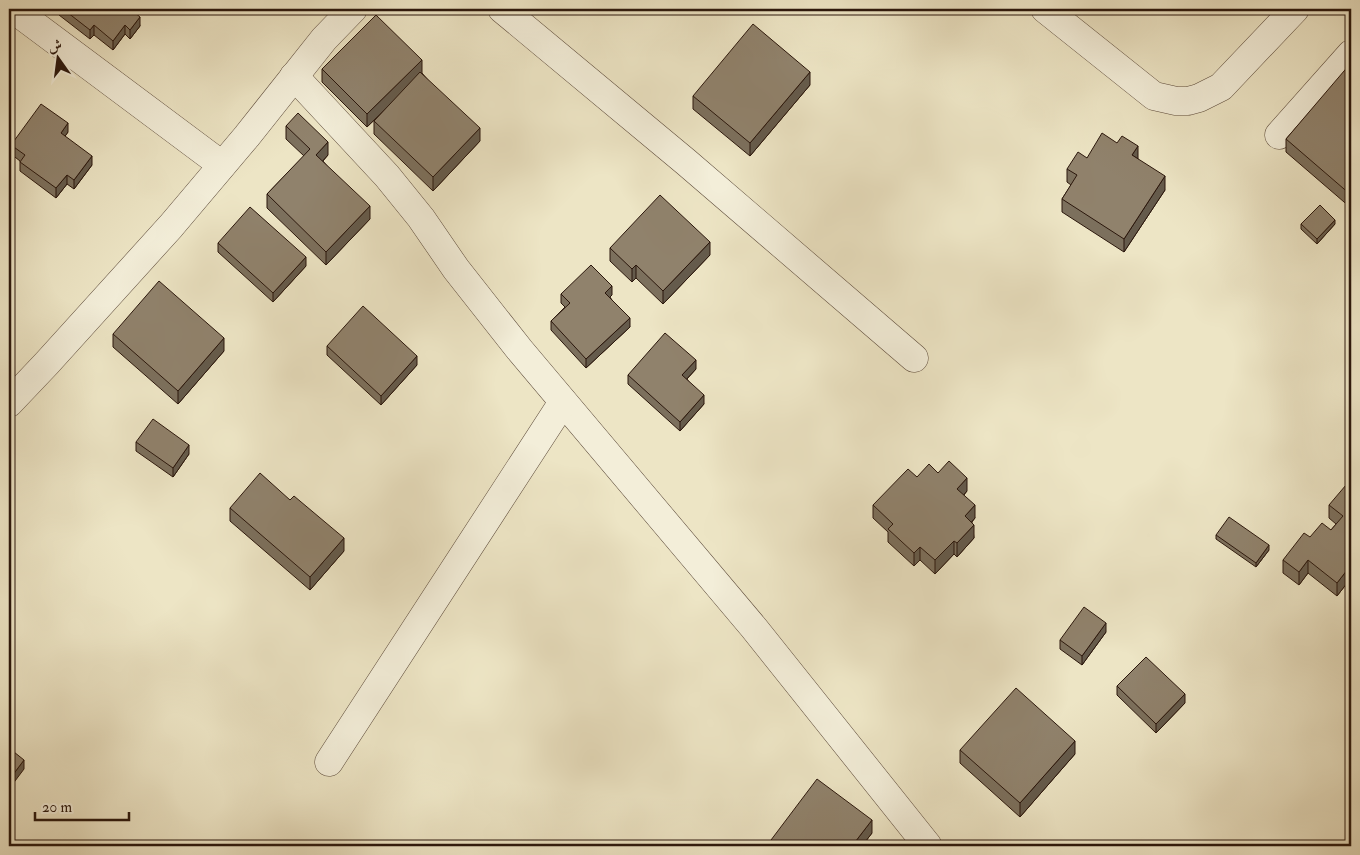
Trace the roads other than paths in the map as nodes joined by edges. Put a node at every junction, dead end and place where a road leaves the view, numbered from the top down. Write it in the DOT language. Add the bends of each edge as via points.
graph roads {
  1 [pos="13,9"];
  2 [pos="353,9"];
  3 [pos="502,9"];
  4 [pos="1044,9"];
  5 [pos="1295,9"];
  6 [pos="1351,54"];
  7 [pos="294,76"];
  8 [pos="1279,135"];
  9 [pos="222,165"];
  10 [pos="914,358"];
  11 [pos="563,402"];
  12 [pos="9,403"];
  13 [pos="329,762"];
  14 [pos="928,846"];
  1 -- 9 [label="street"];
  2 -- 7 [label="street"];
  3 -- 10 [label="street"];
  4 -- 5 [label="street" via="1154,96 1176,101 1199,98 1220,87"];
  6 -- 8 [label="street"];
  7 -- 9 [label="street"];
  7 -- 11 [label="street" via="387,176 519,350"];
  9 -- 12 [label="street" via="171,226"];
  11 -- 13 [label="street"];
  11 -- 14 [label="street" via="754,628"];
}
